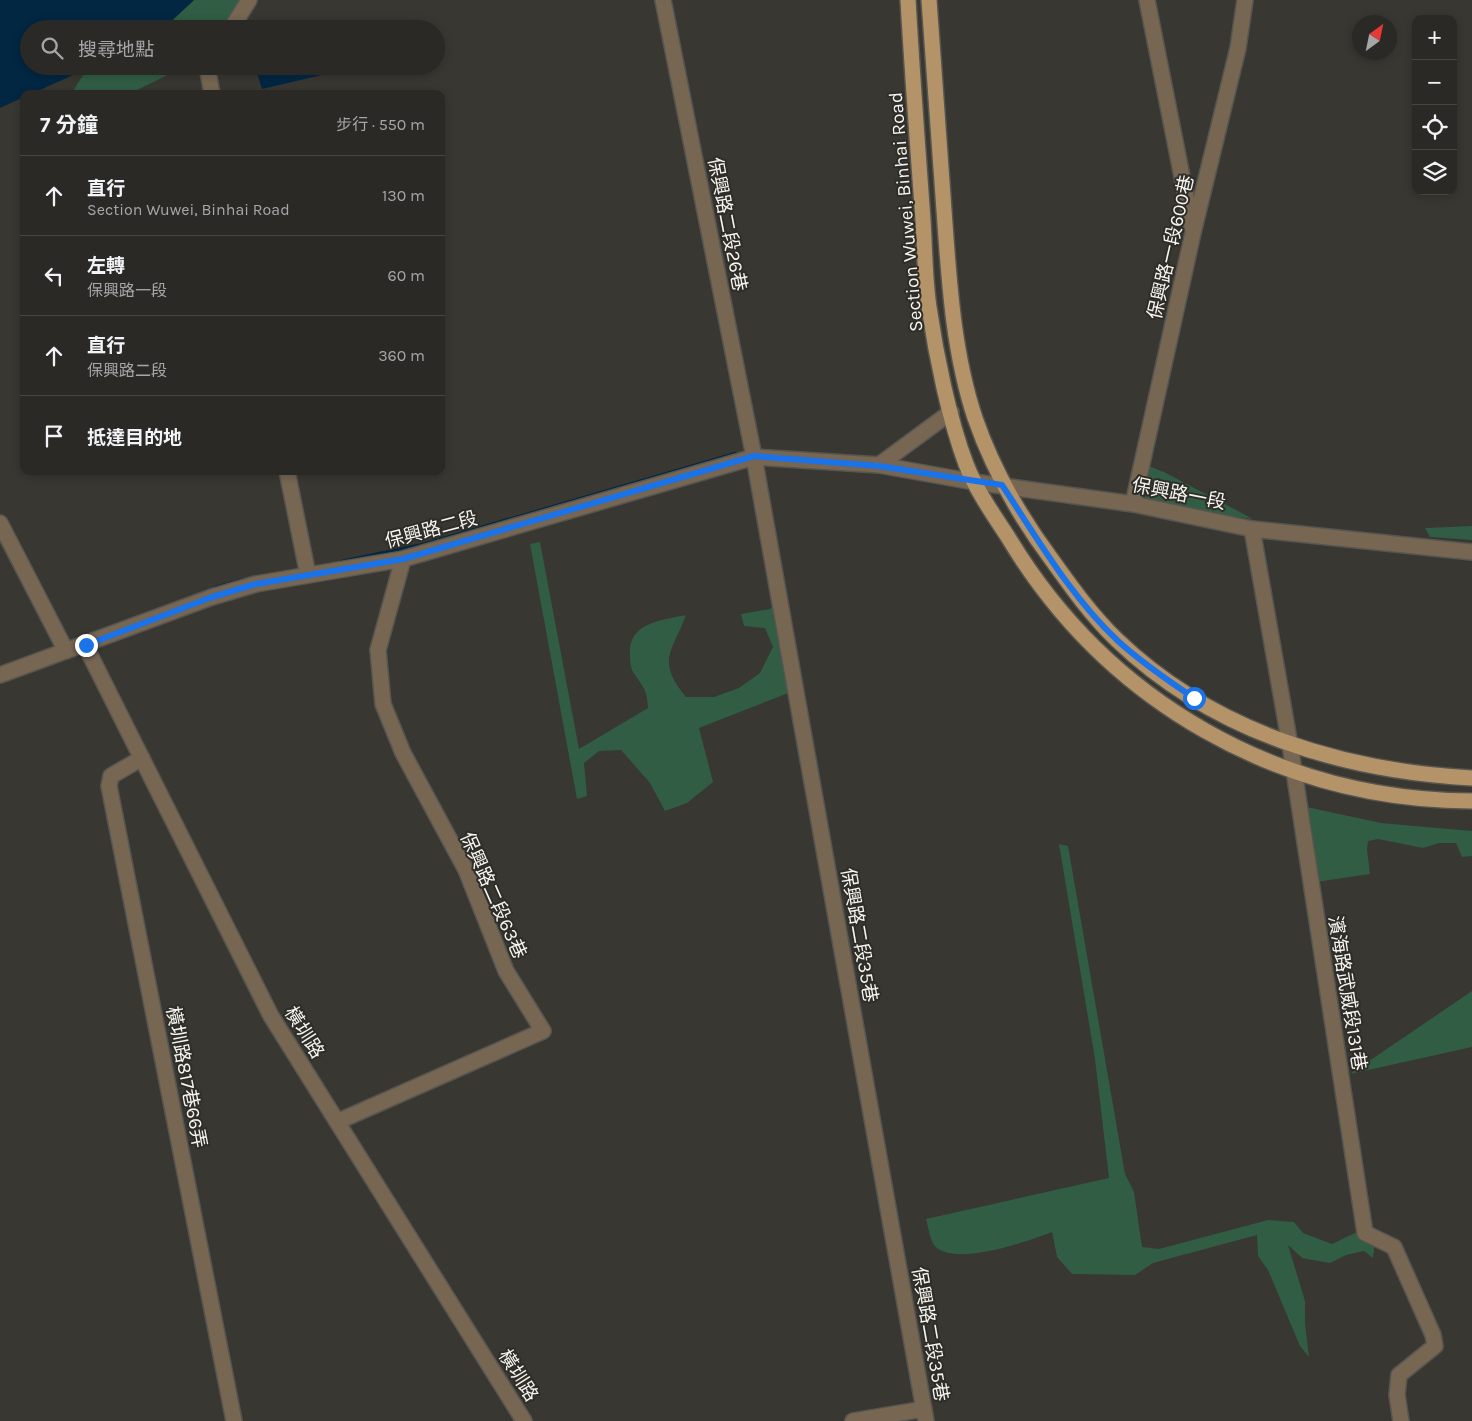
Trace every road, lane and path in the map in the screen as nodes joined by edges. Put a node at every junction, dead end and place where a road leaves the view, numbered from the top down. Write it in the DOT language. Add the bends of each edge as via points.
graph roads {
  1 [pos="249,0"];
  2 [pos="663,0"];
  3 [pos="908,0"];
  4 [pos="929,0"];
  5 [pos="1147,0"];
  6 [pos="1245,0"];
  7 [pos="237,20"];
  8 [pos="209,75"];
  9 [pos="211,90"];
  10 [pos="1193,233"];
  11 [pos="951,412"];
  12 [pos="754,456"];
  13 [pos="879,466"];
  14 [pos="288,475"];
  15 [pos="974,482"];
  16 [pos="1002,485"];
  17 [pos="1133,504"];
  18 [pos="0,523"];
  19 [pos="1252,529"];
  20 [pos="1472,552"];
  21 [pos="403,559"];
  22 [pos="308,575"];
  23 [pos="86,645"];
  24 [pos="66,651"];
  25 [pos="0,675"];
  26 [pos="1290,745"];
  27 [pos="142,758"];
  28 [pos="1294,772"];
  29 [pos="1472,778"];
  30 [pos="1472,801"];
  31 [pos="339,1121"];
  32 [pos="925,1415"];
  33 [pos="234,1421"];
  34 [pos="524,1421"];
  35 [pos="853,1421"];
  36 [pos="1401,1421"];
  1 -- 7 [label="street"];
  2 -- 12 [label="street, 保興路二段26巷"];
  3 -- 11 [label="main road, Section Wuwei, Binhai Road" via="928,305"];
  4 -- 16 [label="main road, Section Wuwei, Binhai Road" via="952,305 975,417"];
  5 -- 10 [label="street"];
  6 -- 10 [label="street, 保興路一段600巷" via="1238,48"];
  8 -- 9 [label="street"];
  10 -- 17 [label="street, 保興路一段600巷"];
  11 -- 13 [label="street"];
  11 -- 15 [label="main road, Section Wuwei, Binhai Road"];
  12 -- 13 [label="street, 保興路二段"];
  12 -- 21 [label="street, 保興路二段"];
  12 -- 32 [label="street, 保興路二段35巷"];
  13 -- 15 [label="street, 保興路一段"];
  14 -- 22 [label="street"];
  15 -- 16 [label="street, 保興路一段"];
  15 -- 28 [label="main road, Section Wuwei, Binhai Road" via="1023,563 1104,659 1133,684 1196,726"];
  16 -- 17 [label="street, 保興路一段"];
  16 -- 26 [label="main road, Section Wuwei, Binhai Road" via="1082,601 1117,640 1194,698 1241,725"];
  17 -- 19 [label="street, 保興路一段"];
  18 -- 24 [label="street"];
  19 -- 20 [label="street, 保興路一段"];
  19 -- 26 [label="street, 濱海路武威段131巷"];
  21 -- 22 [label="street, 保興路二段"];
  21 -- 31 [label="street, 保興路二段63巷" via="378,650 383,704 403,753 466,870 506,971 543,1032"];
  22 -- 23 [label="street, 保興路二段" via="256,584 212,597"];
  23 -- 24 [label="street, 保興路二段"];
  23 -- 27 [label="street, 橫圳路"];
  24 -- 25 [label="street, 保興路二段"];
  26 -- 28 [label="street, 濱海路武威段131巷"];
  26 -- 29 [label="main road, Section Wuwei, Binhai Road" via="1367,766 1421,775"];
  27 -- 31 [label="street, 橫圳路" via="271,1016"];
  27 -- 33 [label="street, 橫圳路817巷66弄" via="111,776 108,786"];
  28 -- 30 [label="main road, Section Wuwei, Binhai Road" via="1376,792"];
  28 -- 36 [label="street, 濱海路武威段131巷" via="1365,1233 1394,1247 1436,1346 1399,1375 1397,1396"];
  31 -- 34 [label="street, 橫圳路"];
  32 -- 35 [label="street"];
}
